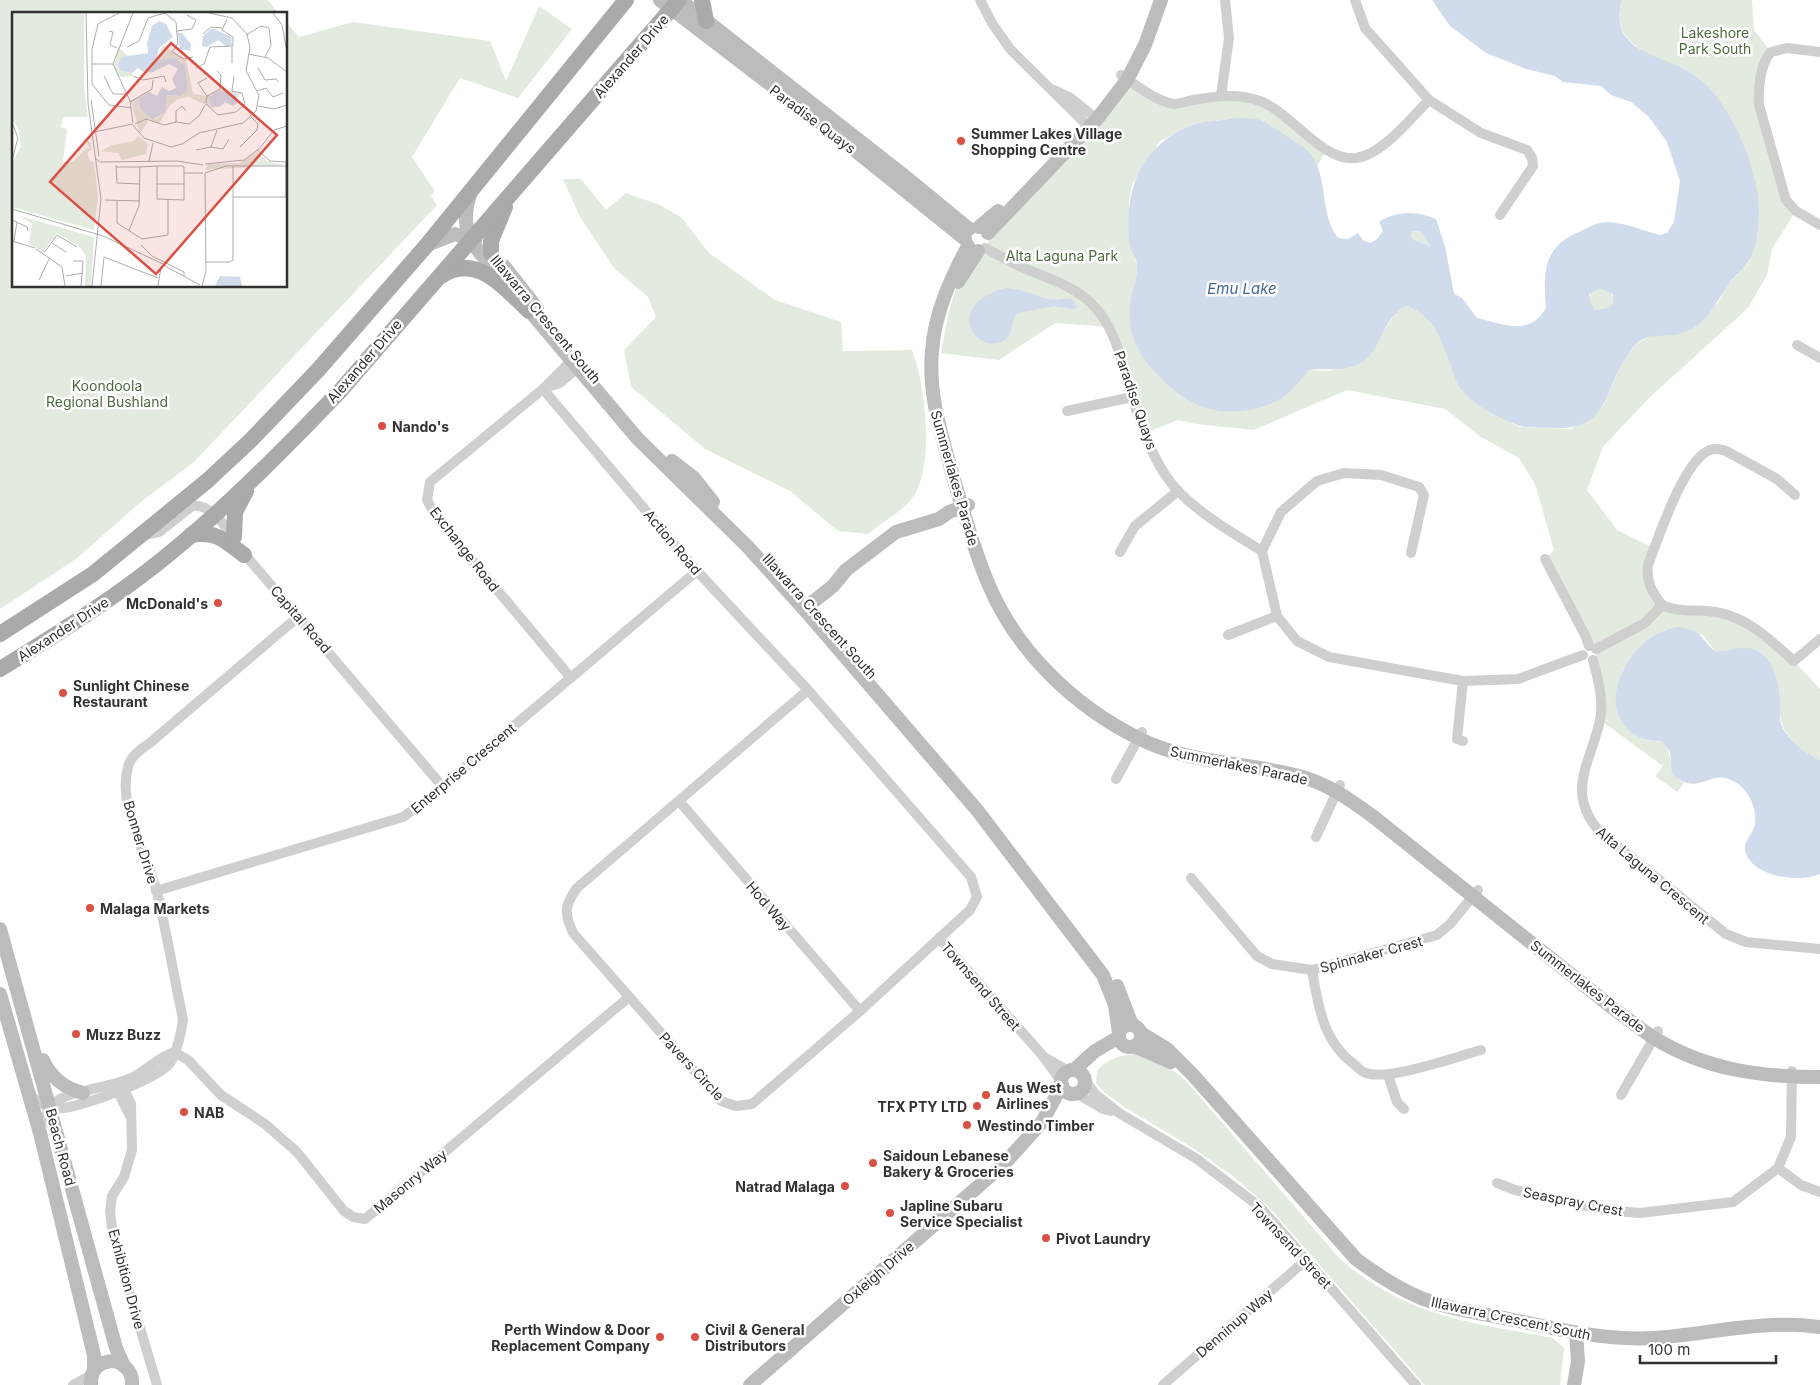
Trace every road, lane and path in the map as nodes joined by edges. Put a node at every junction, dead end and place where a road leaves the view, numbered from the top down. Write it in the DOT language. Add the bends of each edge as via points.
graph roads {
  1 [pos="626,0"];
  2 [pos="702,0"];
  3 [pos="980,0"];
  4 [pos="1158,0"];
  5 [pos="1225,0"];
  6 [pos="1355,0"];
  7 [pos="673,2"];
  8 [pos="706,21"];
  9 [pos="1820,52"];
  10 [pos="1124,78"];
  11 [pos="1222,96"];
  12 [pos="1429,100"];
  13 [pos="1090,121"];
  14 [pos="898,178"];
  15 [pos="517,186"];
  16 [pos="472,189"];
  17 [pos="1500,216"];
  18 [pos="1820,225"];
  19 [pos="470,239"];
  20 [pos="978,239"];
  21 [pos="426,246"];
  22 [pos="491,253"];
  23 [pos="435,280"];
  24 [pos="529,311"];
  25 [pos="1797,345"];
  26 [pos="1820,358"];
  27 [pos="577,362"];
  28 [pos="544,389"];
  29 [pos="1132,397"];
  30 [pos="1068,411"];
  31 [pos="258,474"];
  32 [pos="1178,491"];
  33 [pos="1795,495"];
  34 [pos="967,511"];
  35 [pos="213,515"];
  36 [pos="191,534"];
  37 [pos="142,535"];
  38 [pos="234,537"];
  39 [pos="1262,551"];
  40 [pos="1120,552"];
  41 [pos="1411,553"];
  42 [pos="244,555"];
  43 [pos="1545,559"];
  44 [pos="697,571"];
  45 [pos="804,603"];
  46 [pos="1662,606"];
  47 [pos="299,616"];
  48 [pos="1277,616"];
  49 [pos="0,634"];
  50 [pos="1228,636"];
  51 [pos="1820,639"];
  52 [pos="1589,650"];
  53 [pos="29,652"];
  54 [pos="0,669"];
  55 [pos="0,676"];
  56 [pos="571,678"];
  57 [pos="1463,681"];
  58 [pos="808,690"];
  59 [pos="1140,735"];
  60 [pos="1463,741"];
  61 [pos="1116,779"];
  62 [pos="442,786"];
  63 [pos="1338,788"];
  64 [pos="679,800"];
  65 [pos="1316,836"];
  66 [pos="1192,878"];
  67 [pos="156,891"];
  68 [pos="1475,893"];
  69 [pos="0,929"];
  70 [pos="939,938"];
  71 [pos="1820,949"];
  72 [pos="1312,970"];
  73 [pos="0,994"];
  74 [pos="629,997"];
  75 [pos="860,1011"];
  76 [pos="28,1027"];
  77 [pos="1136,1029"];
  78 [pos="1656,1035"];
  79 [pos="1124,1040"];
  80 [pos="1481,1050"];
  81 [pos="174,1052"];
  82 [pos="1043,1056"];
  83 [pos="1179,1063"];
  84 [pos="1820,1069"];
  85 [pos="1792,1073"];
  86 [pos="1079,1075"];
  87 [pos="1388,1075"];
  88 [pos="1820,1077"];
  89 [pos="120,1087"];
  90 [pos="1068,1088"];
  91 [pos="83,1093"];
  92 [pos="29,1094"];
  93 [pos="1621,1095"];
  94 [pos="51,1107"];
  95 [pos="1404,1109"];
  96 [pos="1119,1113"];
  97 [pos="40,1134"];
  98 [pos="1778,1168"];
  99 [pos="1497,1183"];
  100 [pos="1820,1192"];
  101 [pos="1306,1260"];
  102 [pos="1820,1327"];
  103 [pos="1582,1334"];
  104 [pos="123,1364"];
  105 [pos="92,1377"];
  106 [pos="73,1385"];
  107 [pos="132,1385"];
  108 [pos="157,1385"];
  109 [pos="750,1385"];
  110 [pos="1162,1385"];
  111 [pos="1416,1385"];
  112 [pos="1574,1385"];
  1 -- 16 [label="main road, Alexander Drive"];
  2 -- 8 [label="main road"];
  3 -- 13 [label="street" via="1010,49"];
  4 -- 10 [label="street, Summerlakes Parade" via="1145,45"];
  5 -- 11 [label="street" via="1229,38"];
  6 -- 12 [label="street" via="1365,28"];
  7 -- 8 [label="street, Paradise Quays"];
  7 -- 14 [label="street, Paradise Quays" via="826,127"];
  7 -- 15 [label="main road, Alexander Drive"];
  8 -- 14 [label="street, Paradise Quays"];
  9 -- 18 [label="street" via="1787,48 1772,52 1764,65 1758,93 1786,200 1796,211"];
  10 -- 11 [label="street" via="1164,101 1176,104"];
  10 -- 13 [label="street, Summerlakes Parade"];
  11 -- 12 [label="street" via="1242,96 1261,101 1279,111 1336,156 1355,158 1375,152"];
  12 -- 17 [label="street" via="1481,133 1527,150 1532,158 1533,166"];
  13 -- 20 [label="street, Summerlakes Parade"];
  14 -- 20 [label="street, Paradise Quays"];
  15 -- 19 [label="main road, Alexander Drive"];
  15 -- 22 [label="main road" via="501,213 491,241"];
  16 -- 19 [label="street, Illawarra Crescent South" via="464,221"];
  16 -- 21 [label="main road, Alexander Drive"];
  19 -- 21 [label="street, Illawarra Crescent South" via="452,234"];
  19 -- 22 [label="street, Illawarra Crescent South"];
  19 -- 23 [label="main road, Alexander Drive"];
  19 -- 24 [label="street, Illawarra Crescent South"];
  20 -- 29 [label="street, Paradise Quays" via="1006,259 1066,285 1092,304 1111,328"];
  20 -- 34 [label="street, Summerlakes Parade" via="946,311 939,371 944,420"];
  21 -- 37 [label="main road, Alexander Drive" via="318,370 251,440"];
  22 -- 27 [label="street, Illawarra Crescent South"];
  23 -- 24 [label="main road" via="455,268 475,268 490,276"];
  23 -- 31 [label="main road, Alexander Drive" via="341,390"];
  24 -- 27 [label="street, Illawarra Crescent South"];
  25 -- 26 [label="street"];
  27 -- 28 [label="street, Exchange Road" via="560,383"];
  27 -- 45 [label="street, Illawarra Crescent South" via="667,456 694,478"];
  28 -- 44 [label="street, Action Road"];
  28 -- 56 [label="street, Exchange Road" via="430,482 426,500 437,518"];
  29 -- 30 [label="street"];
  29 -- 32 [label="street, Paradise Quays" via="1151,446"];
  31 -- 35 [label="main road, Alexander Drive"];
  31 -- 38 [label="main road" via="237,505"];
  32 -- 39 [label="street, Paradise Quays" via="1224,528"];
  32 -- 40 [label="street" via="1135,526"];
  33 -- 46 [label="street" via="1777,479 1726,451 1710,450 1702,455 1678,491 1648,565 1649,586"];
  34 -- 45 [label="street" via="952,521 939,519 896,532 846,570 833,586"];
  34 -- 59 [label="street, Summerlakes Parade" via="988,584 1028,650 1069,692 1103,718"];
  35 -- 36 [label="main road, Alexander Drive"];
  35 -- 37 [label="street, Capital Road" via="204,507 192,506 159,532"];
  35 -- 38 [label="street, Capital Road"];
  36 -- 42 [label="main road" via="215,534"];
  36 -- 53 [label="main road, Alexander Drive" via="113,596"];
  37 -- 49 [label="main road, Alexander Drive" via="93,574"];
  38 -- 42 [label="street, Capital Road"];
  39 -- 41 [label="street" via="1281,512 1318,481 1344,473 1381,475 1419,487 1424,495"];
  39 -- 48 [label="street"];
  42 -- 47 [label="street, Capital Road"];
  43 -- 52 [label="street" via="1586,637"];
  44 -- 56 [label="street, Enterprise Crescent"];
  44 -- 58 [label="street, Action Road"];
  45 -- 77 [label="street, Illawarra Crescent South" via="974,795 1101,960"];
  45 -- 79 [label="street, Illawarra Crescent South" via="977,810 1096,965 1111,992"];
  46 -- 51 [label="street" via="1738,618 1754,627 1794,661"];
  46 -- 52 [label="street" via="1645,623"];
  47 -- 62 [label="street, Capital Road"];
  47 -- 67 [label="street, Bonner Drive" via="145,746 128,765 128,807"];
  48 -- 50 [label="street"];
  48 -- 57 [label="street" via="1297,641 1329,657"];
  52 -- 57 [label="street" via="1518,679"];
  52 -- 71 [label="street, Alta Laguna Crescent" via="1602,701 1600,720 1582,776 1582,799 1587,818 1726,934 1746,942"];
  53 -- 54 [label="main road, Alexander Drive"];
  53 -- 55 [label="main road" via="10,671"];
  56 -- 62 [label="street, Enterprise Crescent"];
  57 -- 60 [label="street" via="1457,739"];
  58 -- 64 [label="street, Pavers Circle"];
  58 -- 70 [label="street, Pavers Circle" via="971,877 977,897 970,910"];
  59 -- 61 [label="street"];
  59 -- 63 [label="street, Summerlakes Parade" via="1188,756 1300,776"];
  62 -- 67 [label="street, Enterprise Crescent" via="403,817"];
  63 -- 65 [label="street"];
  63 -- 68 [label="street, Summerlakes Parade"];
  64 -- 74 [label="street, Pavers Circle" via="577,888 567,903 567,919 573,933"];
  64 -- 75 [label="street, Hod Way"];
  66 -- 72 [label="street, Spinnaker Crest" via="1257,956 1272,964"];
  67 -- 81 [label="street, Bonner Drive" via="183,1019"];
  68 -- 72 [label="street, Spinnaker Crest" via="1437,935"];
  68 -- 78 [label="street, Summerlakes Parade"];
  69 -- 76 [label="street, Beach Road"];
  70 -- 75 [label="street, Pavers Circle"];
  70 -- 82 [label="street, Townsend Street"];
  72 -- 87 [label="street" via="1318,1008 1329,1038 1348,1060 1366,1073"];
  73 -- 92 [label="street, Beach Road"];
  74 -- 75 [label="street, Pavers Circle" via="721,1102 736,1106 752,1104"];
  74 -- 81 [label="street, Masonry Way" via="365,1218 352,1217 344,1211 297,1152 265,1124 221,1095 188,1060"];
  76 -- 91 [label="street" via="51,1075 69,1088"];
  76 -- 94 [label="street, Beach Road"];
  77 -- 79 [label="street" via="1126,1025"];
  77 -- 79 [label="street" via="1141,1039"];
  77 -- 83 [label="street, Illawarra Crescent South" via="1167,1049"];
  78 -- 85 [label="street, Summerlakes Parade" via="1690,1056 1734,1071"];
  78 -- 93 [label="street"];
  79 -- 83 [label="street, Illawarra Crescent South"];
  79 -- 86 [label="street" via="1095,1051"];
  80 -- 87 [label="street"];
  81 -- 89 [label="street, Bonner Drive" via="170,1063"];
  82 -- 86 [label="street, Townsend Street"];
  82 -- 90 [label="street, Townsend Street"];
  83 -- 103 [label="street, Illawarra Crescent South" via="1204,1087 1336,1240 1376,1274 1422,1298 1459,1309"];
  84 -- 85 [label="street, Summerlakes Parade"];
  85 -- 88 [label="street, Summerlakes Parade"];
  85 -- 98 [label="street" via="1790,1137"];
  86 -- 90 [label="street" via="1065,1074"];
  86 -- 90 [label="street" via="1084,1087"];
  86 -- 96 [label="street, Townsend Street" via="1095,1094"];
  87 -- 95 [label="street" via="1397,1102"];
  89 -- 91 [label="street, Bonner Drive"];
  89 -- 94 [label="street, Bonner Drive" via="62,1109"];
  89 -- 108 [label="street, Exhibition Drive" via="130,1116 132,1150 124,1177 112,1196 113,1237"];
  90 -- 96 [label="street, Townsend Street" via="1103,1109"];
  90 -- 109 [label="street, Oxleigh Drive" via="1022,1146 974,1191"];
  91 -- 94 [label="street, Bonner Drive" via="60,1099"];
  92 -- 94 [label="street"];
  92 -- 97 [label="street, Beach Road"];
  94 -- 97 [label="street" via="43,1120"];
  94 -- 104 [label="street, Beach Road"];
  96 -- 101 [label="street, Townsend Street" via="1197,1159 1260,1207"];
  97 -- 105 [label="street, Beach Road" via="94,1355"];
  98 -- 99 [label="street, Seaspray Crest" via="1733,1202 1640,1212 1604,1210 1514,1190"];
  98 -- 100 [label="street" via="1801,1185"];
  101 -- 110 [label="street, Denninup Way"];
  101 -- 111 [label="street, Townsend Street"];
  102 -- 103 [label="street, Illawarra Crescent South" via="1776,1325 1657,1338 1620,1339"];
  103 -- 112 [label="street" via="1583,1356 1578,1361"];
  104 -- 105 [label="street" via="107,1361"];
  104 -- 107 [label="street, Beach Road" via="131,1374"];
  105 -- 106 [label="street"];
}
